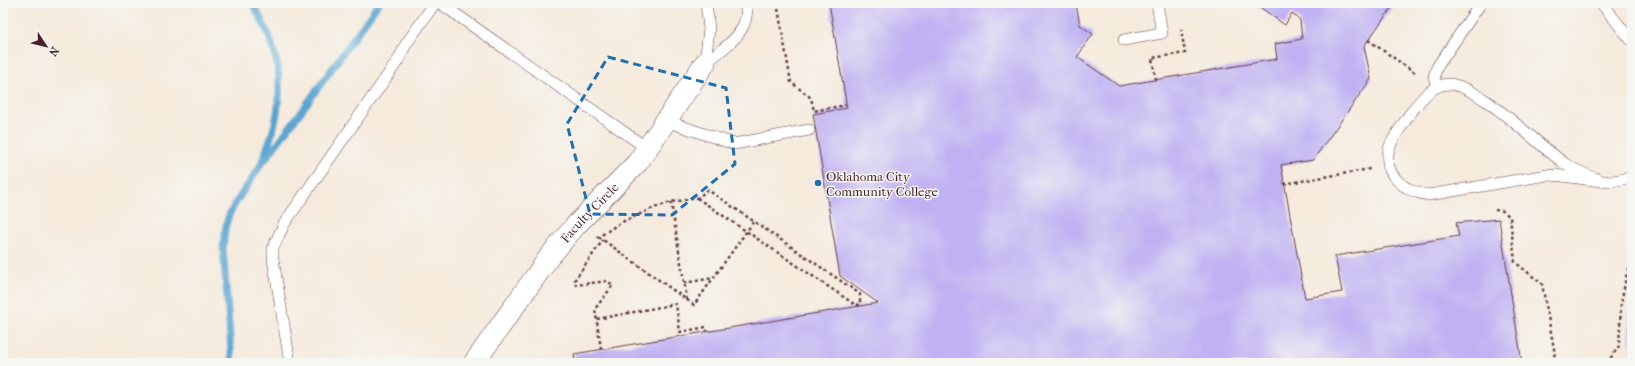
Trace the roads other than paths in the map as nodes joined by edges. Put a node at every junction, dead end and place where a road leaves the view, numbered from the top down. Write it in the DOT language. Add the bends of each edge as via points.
graph roads {
  1 [pos="435,3"];
  2 [pos="440,3"];
  3 [pos="706,3"];
  4 [pos="746,3"];
  5 [pos="1158,3"];
  6 [pos="1481,3"];
  7 [pos="1601,3"];
  8 [pos="1124,40"];
  9 [pos="1632,41"];
  10 [pos="705,62"];
  11 [pos="1437,87"];
  12 [pos="666,122"];
  13 [pos="809,130"];
  14 [pos="648,149"];
  15 [pos="1632,177"];
  16 [pos="1600,180"];
  17 [pos="290,363"];
  18 [pos="474,363"];
  1 -- 17 [label="lane" via="284,224 273,248"];
  2 -- 14 [label="lane"];
  3 -- 10 [label="lane, Faculty Circle" via="709,29"];
  4 -- 10 [label="lane, Faculty Circle" via="748,17 734,40"];
  5 -- 8 [label="lane" via="1162,34"];
  6 -- 11 [label="lane" via="1437,67 1434,77"];
  7 -- 9 [label="lane"];
  10 -- 12 [label="street, Faculty Circle"];
  11 -- 16 [label="lane" via="1448,84 1475,94 1515,122 1567,165"];
  11 -- 16 [label="lane" via="1420,100 1389,148 1388,167 1392,175 1408,190 1428,195 1562,175"];
  12 -- 13 [label="lane" via="734,144"];
  12 -- 14 [label="street, Faculty Circle"];
  14 -- 18 [label="street, Faculty Circle" via="550,256"];
  15 -- 16 [label="lane"];
}
